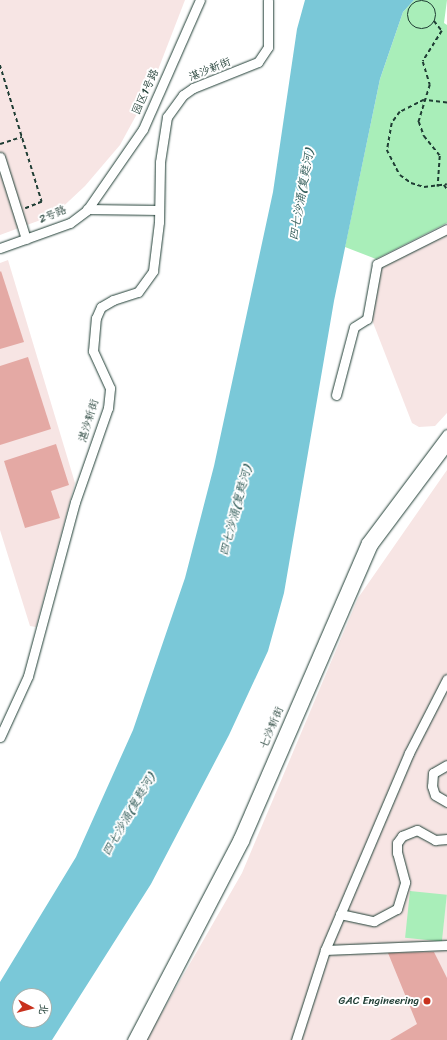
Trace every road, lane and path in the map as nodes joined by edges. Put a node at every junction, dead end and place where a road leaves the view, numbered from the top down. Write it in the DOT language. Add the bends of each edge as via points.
graph roads {
  1 [pos="200,0"];
  2 [pos="268,0"];
  3 [pos="434,21"];
  4 [pos="0,65"];
  5 [pos="424,100"];
  6 [pos="447,103"];
  7 [pos="22,137"];
  8 [pos="0,144"];
  9 [pos="1,161"];
  10 [pos="447,184"];
  11 [pos="444,185"];
  12 [pos="438,187"];
  13 [pos="105,188"];
  14 [pos="447,189"];
  15 [pos="87,209"];
  16 [pos="159,210"];
  17 [pos="17,212"];
  18 [pos="447,229"];
  19 [pos="26,239"];
  20 [pos="0,248"];
  21 [pos="336,395"];
  22 [pos="447,434"];
  23 [pos="447,446"];
  24 [pos="447,679"];
  25 [pos="0,737"];
  26 [pos="447,765"];
  27 [pos="447,802"];
  28 [pos="447,839"];
  29 [pos="340,914"];
  30 [pos="447,945"];
  31 [pos="325,950"];
  32 [pos="132,1040"];
  33 [pos="141,1040"];
  34 [pos="296,1040"];
  1 -- 13 [label="street, 园区1号路" via="143,129"];
  2 -- 16 [label="street, 湛沙新街" via="268,47 258,62 193,88 183,95 167,117 160,162"];
  3 -- 3 [label="path" via="428,27 416,27 408,16 411,7 418,2 427,2 434,8"];
  3 -- 5 [label="path" via="442,31 423,62 430,85"];
  4 -- 7 [label="path"];
  5 -- 6 [label="path"];
  5 -- 12 [label="path" via="418,122 424,136 440,156"];
  5 -- 12 [label="path" via="400,112 392,123 387,150 400,175 424,187"];
  7 -- 8 [label="path"];
  7 -- 17 [label="path" via="42,202"];
  9 -- 17 [label="street"];
  10 -- 11 [label="path"];
  11 -- 12 [label="path"];
  11 -- 14 [label="path"];
  13 -- 15 [label="street, 2号路"];
  15 -- 16 [label="street"];
  15 -- 19 [label="street, 2号路" via="70,223"];
  16 -- 25 [label="street, 湛沙新街" via="153,271 146,285 138,292 112,300 101,308 96,318 93,351 110,388 108,408 75,502 28,676"];
  17 -- 19 [label="street"];
  18 -- 21 [label="street" via="377,264 367,319 354,327"];
  19 -- 20 [label="street, 2号路"];
  22 -- 32 [label="street, 七沙新街" via="366,542 238,838"];
  23 -- 33 [label="street, 七沙新街" via="373,545 244,841"];
  24 -- 29 [label="street" via="409,753"];
  26 -- 27 [label="street" via="433,773 432,786 435,795"];
  28 -- 29 [label="street" via="435,840 417,830 402,836 397,842 405,882 397,909 374,921"];
  29 -- 31 [label="street"];
  30 -- 31 [label="street"];
  31 -- 34 [label="street"];
}
